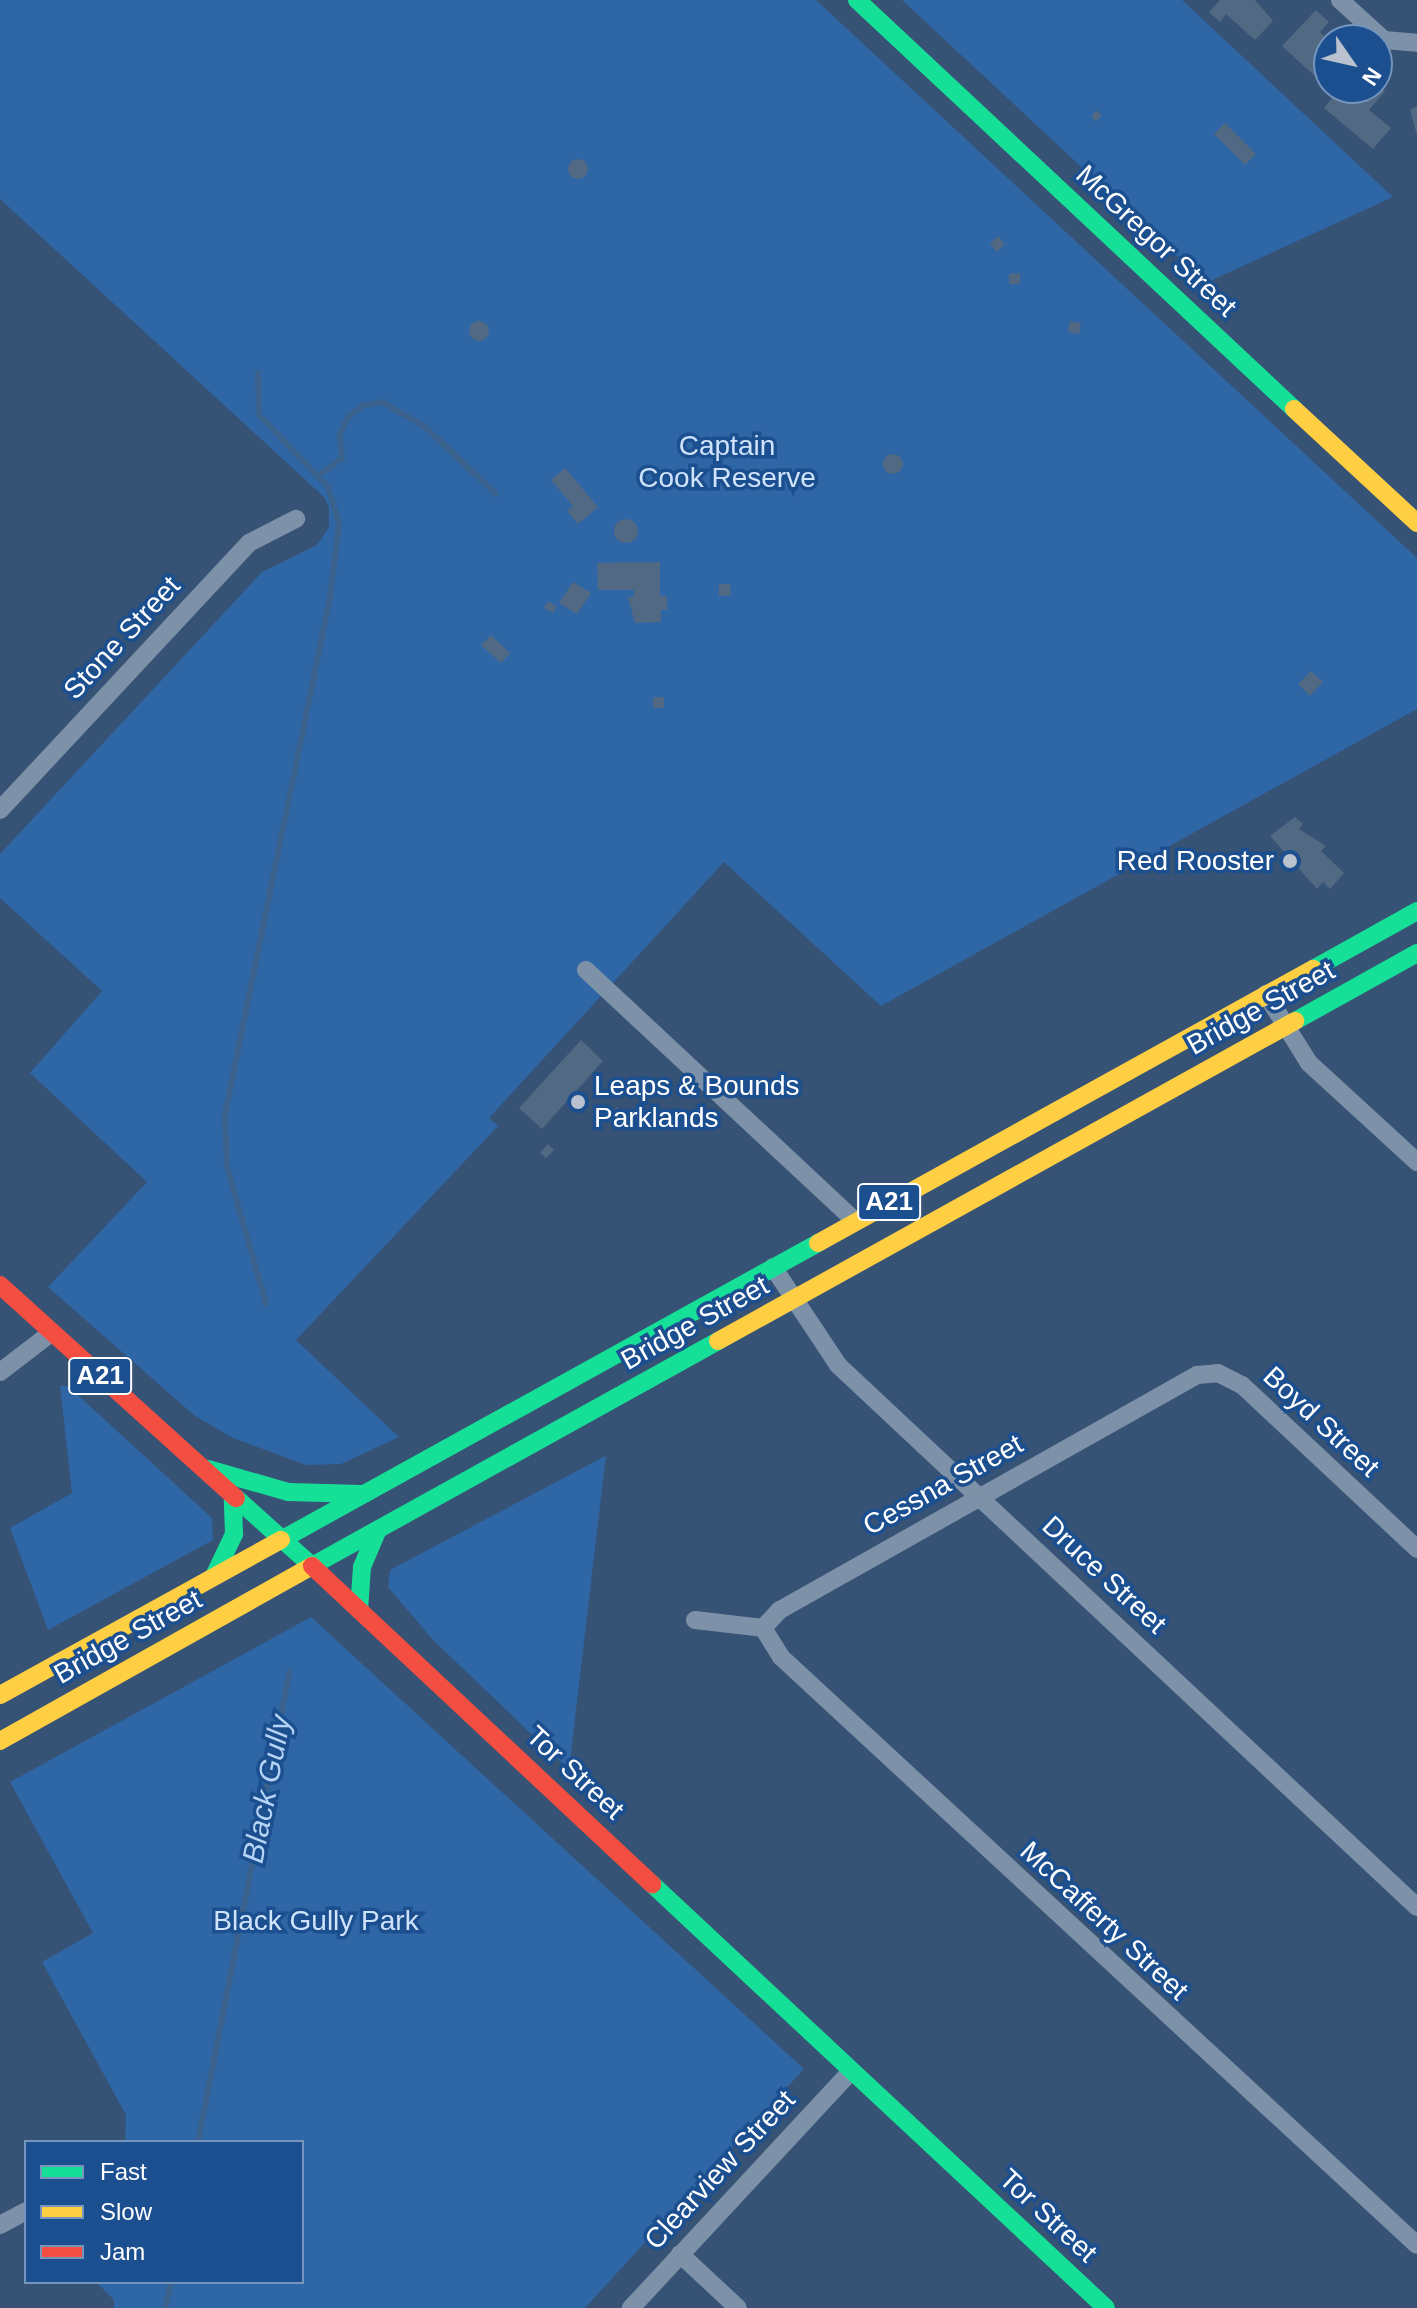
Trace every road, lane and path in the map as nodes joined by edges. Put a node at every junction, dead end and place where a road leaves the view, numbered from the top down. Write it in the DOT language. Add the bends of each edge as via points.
graph roads {
  1 [pos="857,0"];
  2 [pos="1340,0"];
  3 [pos="1417,43"];
  4 [pos="296,519"];
  5 [pos="1417,523"];
  6 [pos="0,810"];
  7 [pos="1417,911"];
  8 [pos="1417,953"];
  9 [pos="586,970"];
  10 [pos="1266,994"];
  11 [pos="1284,1027"];
  12 [pos="1417,1162"];
  13 [pos="855,1221"];
  14 [pos="773,1267"];
  15 [pos="0,1285"];
  16 [pos="793,1301"];
  17 [pos="51,1333"];
  18 [pos="0,1372"];
  19 [pos="1218,1373"];
  20 [pos="201,1467"];
  21 [pos="363,1494"];
  22 [pos="233,1497"];
  23 [pos="979,1497"];
  24 [pos="377,1531"];
  25 [pos="281,1540"];
  26 [pos="1417,1549"];
  27 [pos="312,1566"];
  28 [pos="214,1576"];
  29 [pos="359,1610"];
  30 [pos="695,1620"];
  31 [pos="763,1628"];
  32 [pos="0,1695"];
  33 [pos="0,1741"];
  34 [pos="1417,1907"];
  35 [pos="851,2071"];
  36 [pos="24,2212"];
  37 [pos="0,2225"];
  38 [pos="1417,2245"];
  39 [pos="680,2254"];
  40 [pos="631,2308"];
  41 [pos="738,2308"];
  42 [pos="1106,2308"];
  1 -- 5 [label="main road, McGregor Street"];
  2 -- 3 [label="street" via="1384,40"];
  4 -- 6 [label="street, Stone Street" via="249,543"];
  7 -- 10 [label="main road, Bridge Street / A21"];
  8 -- 11 [label="main road, Bridge Street / A21"];
  9 -- 13 [label="street"];
  10 -- 11 [label="street"];
  10 -- 13 [label="main road, Bridge Street / A21"];
  11 -- 12 [label="street" via="1309,1063"];
  11 -- 16 [label="main road, Bridge Street / A21"];
  13 -- 14 [label="main road, Bridge Street / A21"];
  14 -- 16 [label="street, Druce Street"];
  14 -- 21 [label="main road, Bridge Street / A21"];
  15 -- 17 [label="main road, Tor Street / A21"];
  16 -- 23 [label="street, Druce Street" via="838,1365"];
  16 -- 24 [label="main road, Bridge Street / A21"];
  17 -- 18 [label="street"];
  17 -- 20 [label="main road, Tor Street / A21"];
  19 -- 23 [label="street, Cessna Street" via="1197,1375"];
  19 -- 26 [label="street, Boyd Street" via="1242,1385"];
  20 -- 21 [label="main road, A21" via="288,1492"];
  20 -- 22 [label="main road, Tor Street / A21"];
  21 -- 25 [label="main road, Bridge Street"];
  22 -- 25 [label="main road, Tor Street / A21"];
  22 -- 28 [label="main road" via="234,1534"];
  23 -- 31 [label="street, Cessna Street" via="780,1610"];
  23 -- 34 [label="street, Druce Street"];
  24 -- 27 [label="main road, Bridge Street / A21"];
  24 -- 29 [label="main road" via="362,1567"];
  25 -- 27 [label="main road, Tor Street / A21"];
  25 -- 28 [label="main road, Bridge Street"];
  27 -- 29 [label="main road, Tor Street"];
  27 -- 33 [label="main road, Bridge Street"];
  28 -- 32 [label="main road, Bridge Street"];
  29 -- 35 [label="main road, Tor Street"];
  30 -- 31 [label="street"];
  31 -- 38 [label="street, McCafferty Street" via="792,1668"];
  35 -- 39 [label="street, Clearview Street"];
  35 -- 42 [label="main road, Tor Street"];
  36 -- 37 [label="street"];
  39 -- 40 [label="street, Clearview Street"];
  39 -- 41 [label="street"];
}
